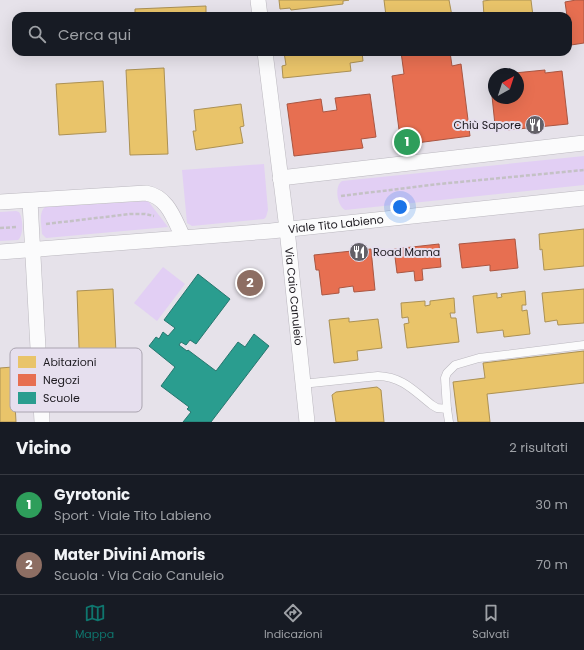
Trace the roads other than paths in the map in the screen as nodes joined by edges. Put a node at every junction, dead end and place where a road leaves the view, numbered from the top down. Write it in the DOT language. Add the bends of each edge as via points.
graph roads {
  1 [pos="258,0"];
  2 [pos="260,12"];
  3 [pos="265,56"];
  4 [pos="584,143"];
  5 [pos="280,178"];
  6 [pos="584,198"];
  7 [pos="30,201"];
  8 [pos="0,202"];
  9 [pos="286,229"];
  10 [pos="183,237"];
  11 [pos="33,251"];
  12 [pos="0,252"];
  13 [pos="584,345"];
  14 [pos="38,348"];
  15 [pos="302,384"];
  16 [pos="447,409"];
  17 [pos="41,412"];
  18 [pos="42,422"];
  19 [pos="306,422"];
  20 [pos="449,422"];
  1 -- 2 [label="street"];
  3 -- 5 [label="street, Via Caio Canuleio"];
  4 -- 5 [label="street"];
  5 -- 9 [label="street, Via Caio Canuleio"];
  6 -- 9 [label="street, Viale Tito Labieno"];
  7 -- 8 [label="street"];
  7 -- 10 [label="street" via="146,193 163,201"];
  7 -- 11 [label="street"];
  9 -- 10 [label="street, Viale Tito Labieno"];
  9 -- 15 [label="street, Via Caio Canuleio"];
  10 -- 11 [label="street, Viale Tito Labieno"];
  11 -- 12 [label="street, Viale Tito Labieno"];
  11 -- 14 [label="street"];
  13 -- 16 [label="lane" via="479,358 455,365 447,372 445,378"];
  15 -- 16 [label="lane" via="390,377 404,382 437,408"];
  15 -- 19 [label="street, Via Caio Canuleio"];
  16 -- 20 [label="lane"];
  17 -- 18 [label="street"];
}
